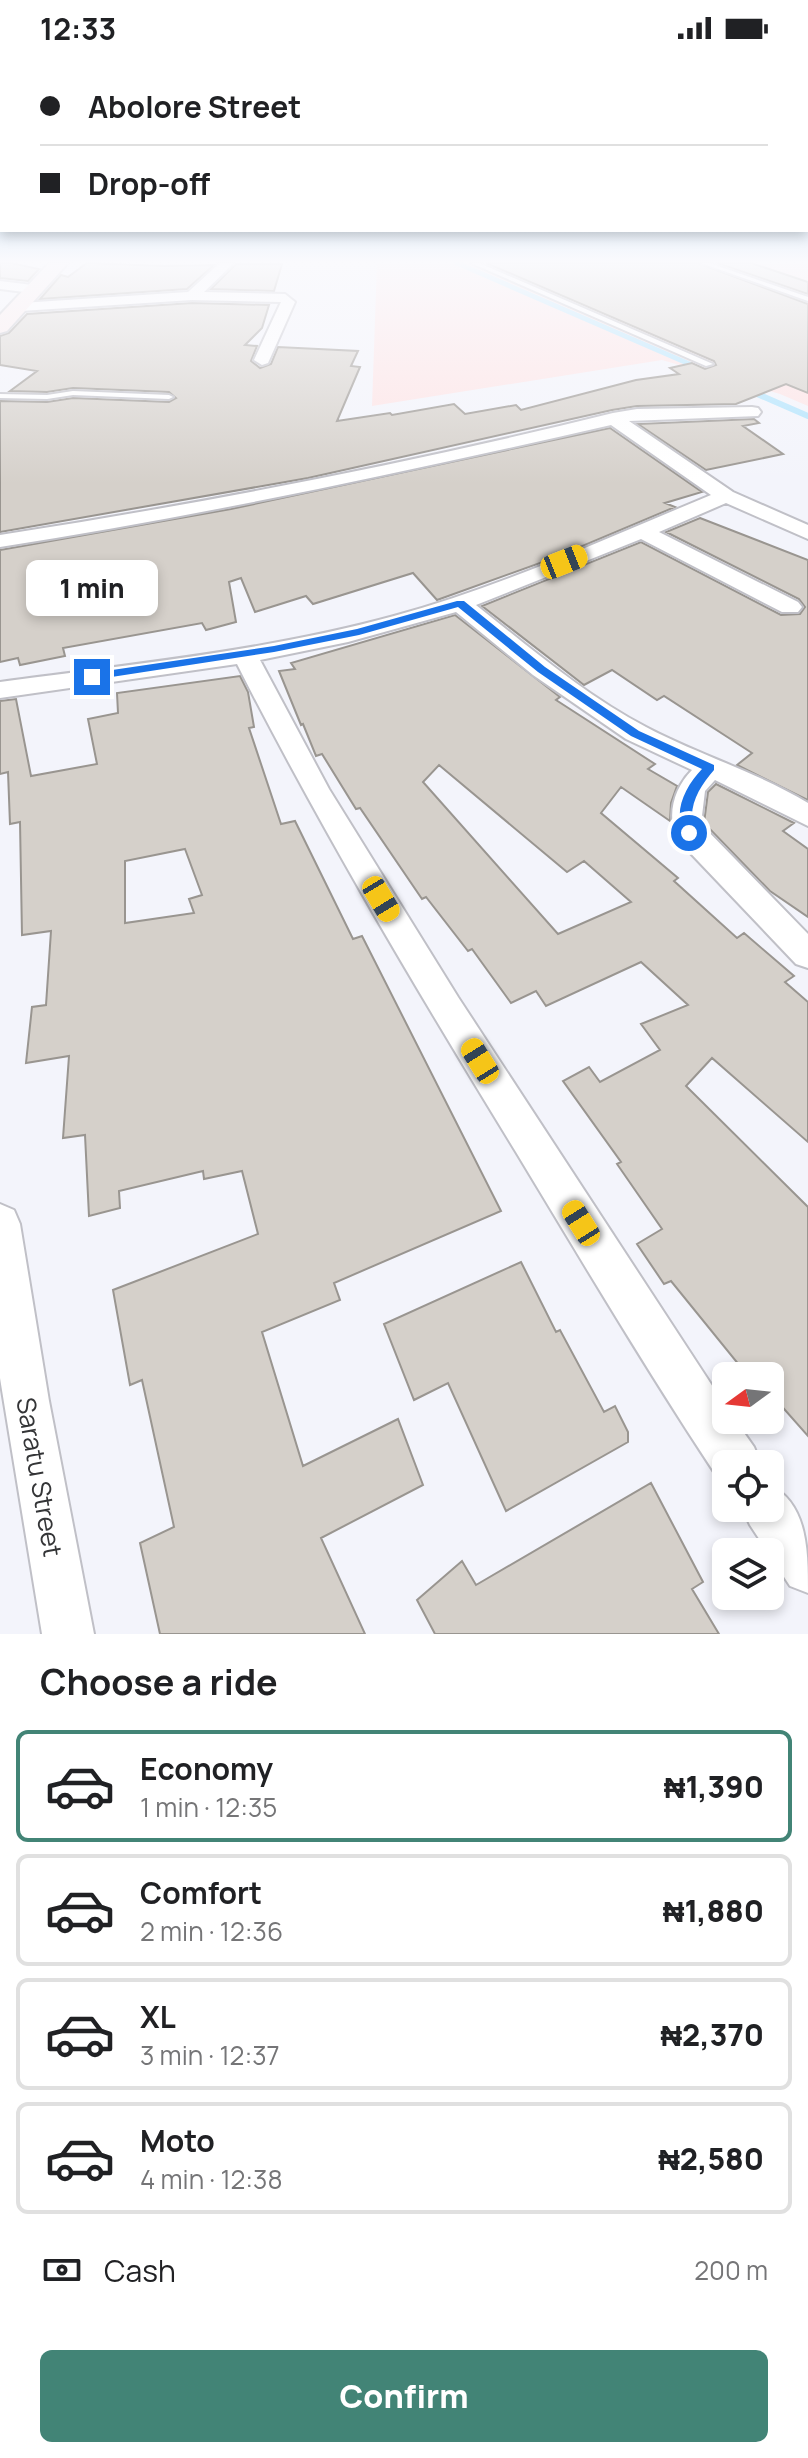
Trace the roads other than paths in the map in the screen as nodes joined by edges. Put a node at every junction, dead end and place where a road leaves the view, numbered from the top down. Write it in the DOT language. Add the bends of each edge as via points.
graph roads {
  1 [pos="272,337"];
  2 [pos="645,337"];
  3 [pos="262,360"];
  4 [pos="709,364"];
  5 [pos="0,396"];
  6 [pos="169,397"];
  7 [pos="752,412"];
  8 [pos="613,418"];
  9 [pos="726,496"];
  10 [pos="641,531"];
  11 [pos="808,533"];
  12 [pos="0,541"];
  13 [pos="460,604"];
  14 [pos="790,607"];
  15 [pos="245,655"];
  16 [pos="0,690"];
  17 [pos="710,768"];
  18 [pos="808,816"];
  19 [pos="808,955"];
  20 [pos="0,1224"];
  21 [pos="727,1450"];
  22 [pos="777,1522"];
  23 [pos="808,1568"];
  24 [pos="68,1634"];
  1 -- 3 [label="street"];
  2 -- 4 [label="lane"];
  5 -- 6 [label="lane"];
  7 -- 8 [label="street"];
  8 -- 9 [label="street"];
  8 -- 12 [label="street" via="346,479"];
  9 -- 10 [label="street"];
  9 -- 11 [label="street"];
  10 -- 13 [label="street"];
  10 -- 14 [label="street"];
  13 -- 15 [label="street"];
  13 -- 17 [label="street" via="542,670 635,733"];
  15 -- 16 [label="street"];
  15 -- 21 [label="street" via="324,805"];
  17 -- 18 [label="street"];
  17 -- 19 [label="street" via="691,788 689,833"];
  20 -- 24 [label="street, Saratu Street"];
  22 -- 23 [label="street"];
}
